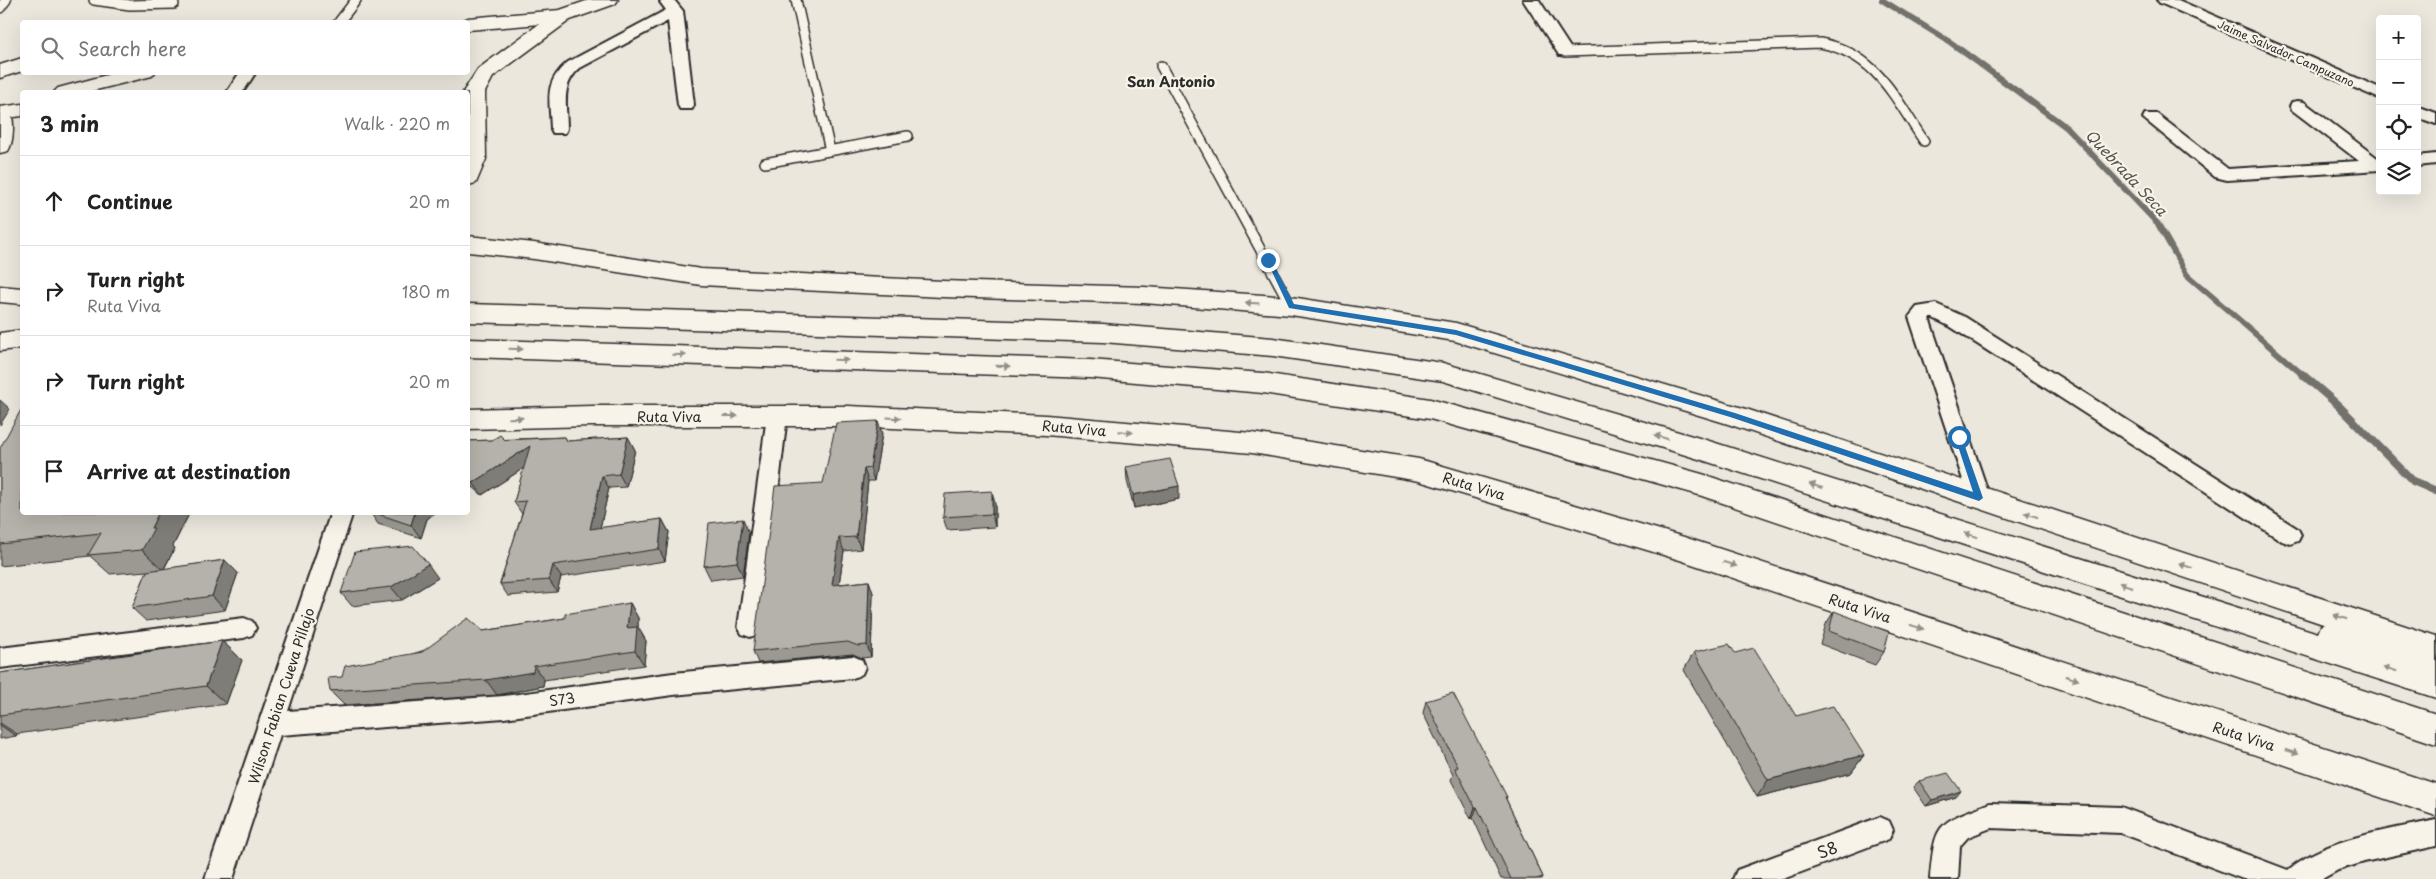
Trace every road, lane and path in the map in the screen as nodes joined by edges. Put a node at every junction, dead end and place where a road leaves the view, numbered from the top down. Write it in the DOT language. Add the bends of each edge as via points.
graph roads {
  1 [pos="6,0"];
  2 [pos="94,0"];
  3 [pos="356,0"];
  4 [pos="608,0"];
  5 [pos="796,0"];
  6 [pos="1531,0"];
  7 [pos="2164,0"];
  8 [pos="174,4"];
  9 [pos="671,6"];
  10 [pos="0,8"];
  11 [pos="563,16"];
  12 [pos="341,20"];
  13 [pos="470,24"];
  14 [pos="1565,52"];
  15 [pos="20,65"];
  16 [pos="1161,66"];
  17 [pos="0,72"];
  18 [pos="80,75"];
  19 [pos="94,75"];
  20 [pos="131,75"];
  21 [pos="246,75"];
  22 [pos="122,77"];
  23 [pos="68,90"];
  24 [pos="73,90"];
  25 [pos="236,90"];
  26 [pos="2376,92"];
  27 [pos="686,105"];
  28 [pos="2298,106"];
  29 [pos="20,110"];
  30 [pos="0,113"];
  31 [pos="2421,113"];
  32 [pos="2151,118"];
  33 [pos="2436,119"];
  34 [pos="559,129"];
  35 [pos="20,131"];
  36 [pos="908,136"];
  37 [pos="1924,141"];
  38 [pos="0,146"];
  39 [pos="0,151"];
  40 [pos="830,151"];
  41 [pos="2436,159"];
  42 [pos="2421,161"];
  43 [pos="765,163"];
  44 [pos="2376,164"];
  45 [pos="2376,165"];
  46 [pos="470,173"];
  47 [pos="470,244"];
  48 [pos="1291,306"];
  49 [pos="470,312"];
  50 [pos="0,329"];
  51 [pos="20,331"];
  52 [pos="20,339"];
  53 [pos="0,342"];
  54 [pos="470,348"];
  55 [pos="778,416"];
  56 [pos="470,419"];
  57 [pos="1979,498"];
  58 [pos="341,515"];
  59 [pos="2290,535"];
  60 [pos="2205,610"];
  61 [pos="750,627"];
  62 [pos="244,628"];
  63 [pos="2436,649"];
  64 [pos="2436,656"];
  65 [pos="0,658"];
  66 [pos="853,667"];
  67 [pos="2436,684"];
  68 [pos="271,724"];
  69 [pos="2436,729"];
  70 [pos="2436,800"];
  71 [pos="1880,830"];
  72 [pos="2436,833"];
  73 [pos="219,879"];
  74 [pos="1747,879"];
  75 [pos="1944,879"];
  76 [pos="2278,879"];
  77 [pos="2298,879"];
  1 -- 10 [label="lane"];
  2 -- 8 [label="lane" via="130,5"];
  3 -- 12 [label="lane"];
  4 -- 11 [label="main road"];
  5 -- 40 [label="lane"];
  6 -- 14 [label="street"];
  7 -- 26 [label="street, Jaime Salvador Campuzano"];
  9 -- 27 [label="street"];
  9 -- 34 [label="street" via="562,75 558,85"];
  11 -- 13 [label="main road"];
  11 -- 46 [label="main road" via="485,73 474,92 476,158"];
  14 -- 37 [label="lane" via="1832,45 1854,53 1876,73"];
  15 -- 17 [label="main road"];
  16 -- 48 [label="lane"];
  18 -- 23 [label="main road"];
  19 -- 22 [label="main road"];
  20 -- 22 [label="main road"];
  21 -- 25 [label="street"];
  22 -- 24 [label="main road"];
  28 -- 44 [label="street"];
  29 -- 30 [label="main road"];
  30 -- 38 [label="main road"];
  31 -- 33 [label="street"];
  32 -- 45 [label="street" via="2227,175"];
  35 -- 39 [label="main road"];
  36 -- 40 [label="lane"];
  40 -- 43 [label="lane"];
  41 -- 42 [label="street"];
  48 -- 47 [label="main road, one-way" via="1144,295 701,277"];
  48 -- 57 [label="main road" via="1456,332 1732,415"];
  60 -- 49 [label="main road, one-way" via="1706,450 1443,372 1273,347 1103,334"];
  50 -- 51 [label="main road"];
  52 -- 53 [label="main road"];
  54 -- 69 [label="main road, one-way" via="1090,369 1263,383 1430,408 1702,485"];
  56 -- 55 [label="main road, Ruta Viva, one-way"];
  55 -- 61 [label="street"];
  55 -- 70 [label="main road, Ruta Viva, one-way" via="1046,425 1252,443 1419,470 1684,549"];
  57 -- 59 [label="street" via="1919,318 1924,312 1936,311 1958,322"];
  63 -- 57 [label="main road, one-way"];
  58 -- 68 [label="street, Wilson Fabian Cueva Pillajo"];
  60 -- 64 [label="main road"];
  67 -- 60 [label="main road, one-way"];
  62 -- 65 [label="street"];
  66 -- 68 [label="street, S73" via="673,684 504,706"];
  68 -- 73 [label="street, Wilson Fabian Cueva Pillajo"];
  71 -- 74 [label="street, S8"];
  72 -- 77 [label="street" via="2341,855 2316,866"];
  75 -- 76 [label="street" via="1947,841 1960,828 1990,815 2121,820"];
}
